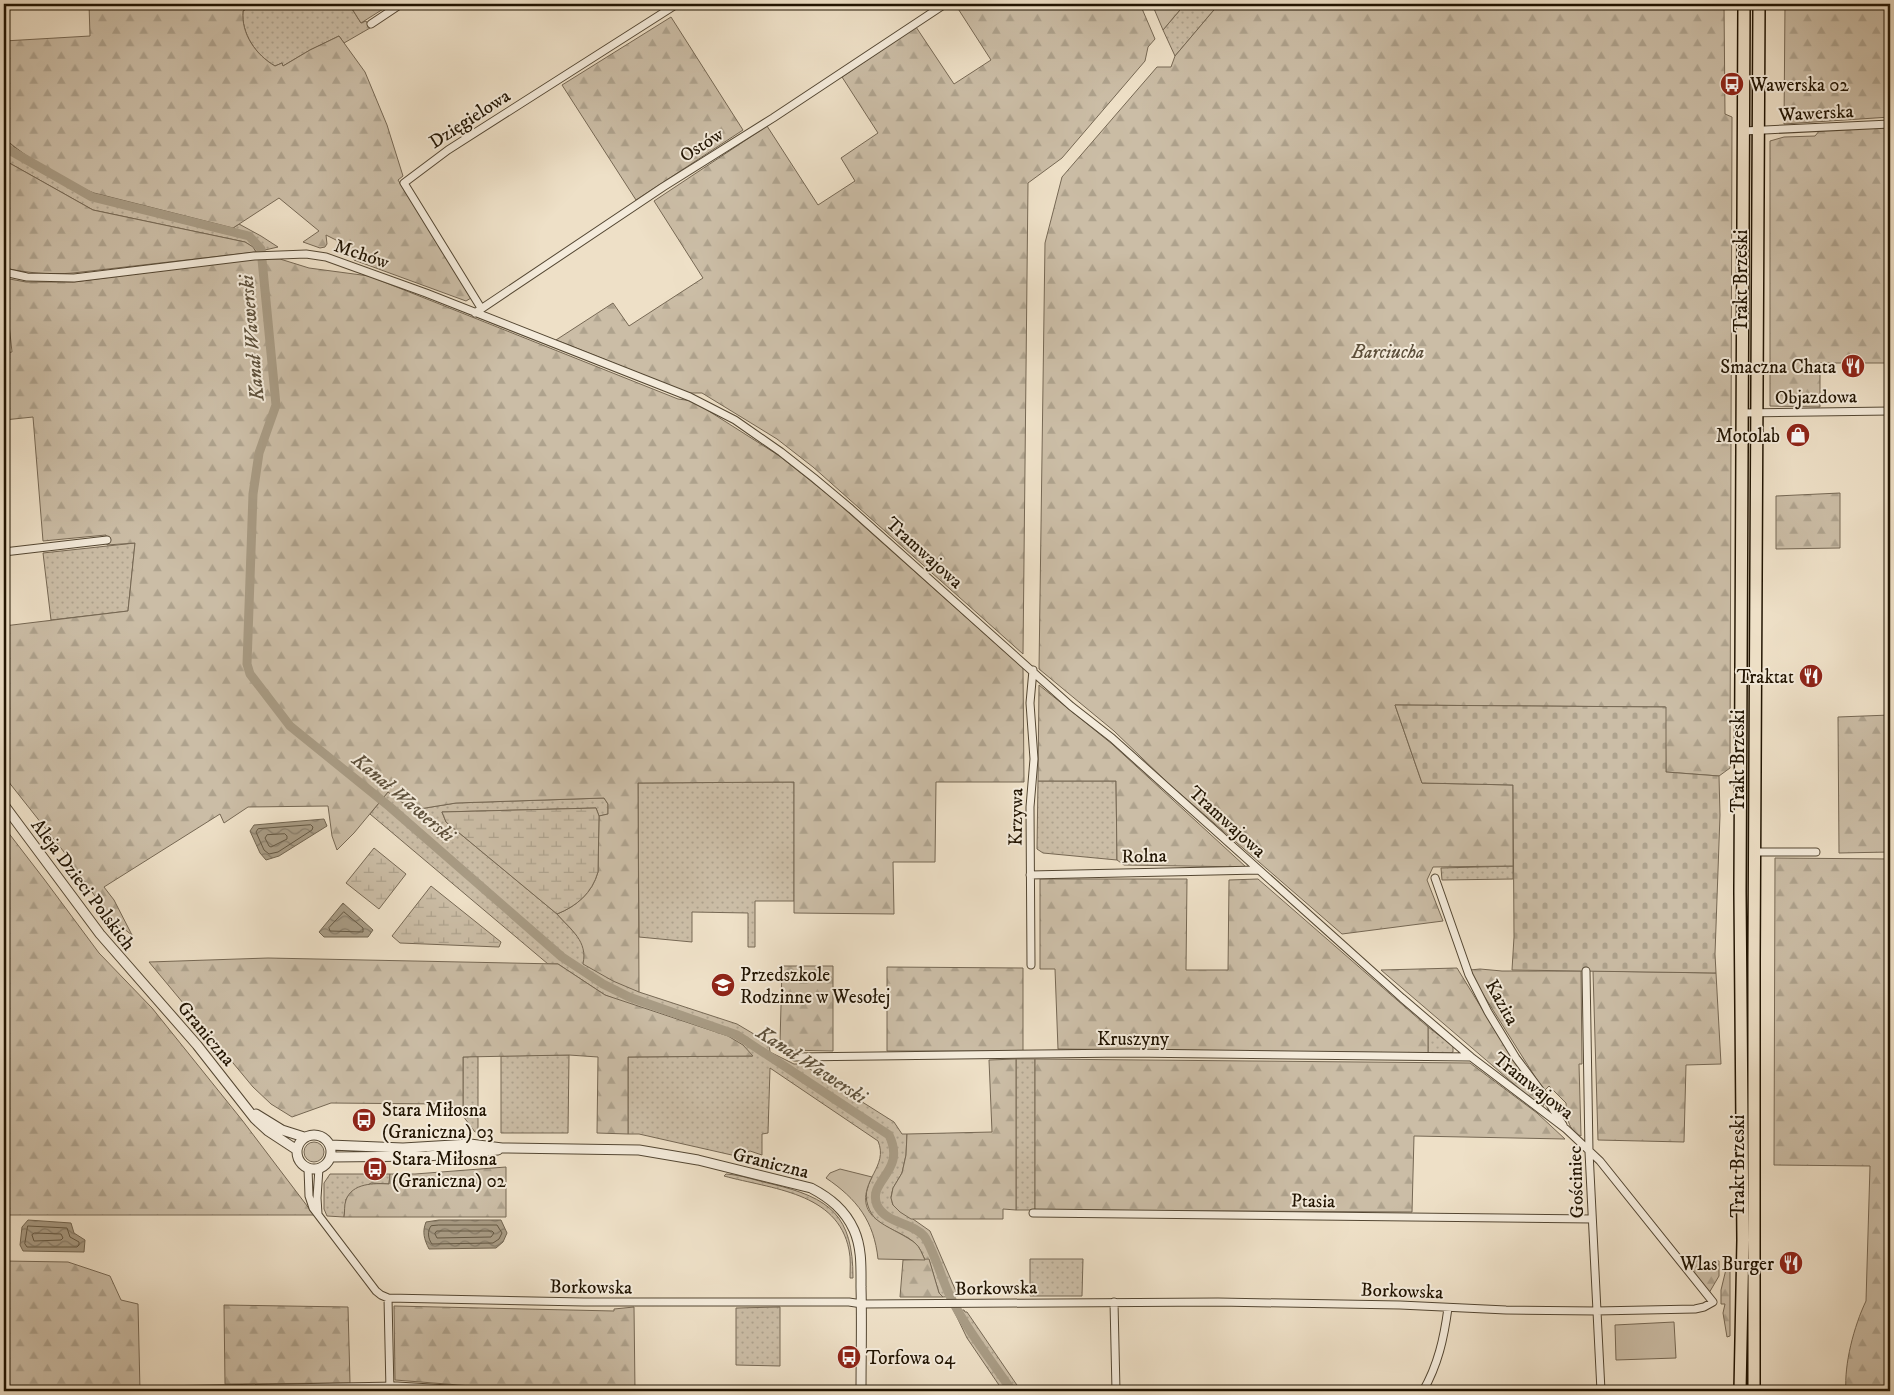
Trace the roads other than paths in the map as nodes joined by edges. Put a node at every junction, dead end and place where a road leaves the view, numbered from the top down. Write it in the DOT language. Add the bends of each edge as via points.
graph roads {
  1 [pos="401,4"];
  2 [pos="678,4"];
  3 [pos="945,4"];
  4 [pos="1744,4"];
  5 [pos="1759,4"];
  6 [pos="371,24"];
  7 [pos="1890,124"];
  8 [pos="1744,131"];
  9 [pos="1758,131"];
  10 [pos="4,272"];
  11 [pos="478,310"];
  12 [pos="690,397"];
  13 [pos="1890,411"];
  14 [pos="1757,412"];
  15 [pos="1742,413"];
  16 [pos="107,540"];
  17 [pos="4,552"];
  18 [pos="1033,670"];
  19 [pos="4,805"];
  20 [pos="1754,852"];
  21 [pos="1816,852"];
  22 [pos="1259,870"];
  23 [pos="1030,875"];
  24 [pos="1435,878"];
  25 [pos="1031,965"];
  26 [pos="1586,971"];
  27 [pos="141,981"];
  28 [pos="795,1057"];
  29 [pos="1471,1057"];
  30 [pos="247,1107"];
  31 [pos="1566,1129"];
  32 [pos="304,1137"];
  33 [pos="330,1145"];
  34 [pos="502,1148"];
  35 [pos="297,1150"];
  36 [pos="1589,1152"];
  37 [pos="331,1157"];
  38 [pos="308,1168"];
  39 [pos="319,1168"];
  40 [pos="318,1214"];
  41 [pos="1033,1214"];
  42 [pos="1592,1219"];
  43 [pos="388,1298"];
  44 [pos="1114,1302"];
  45 [pos="1713,1302"];
  46 [pos="862,1304"];
  47 [pos="1448,1308"];
  48 [pos="1596,1311"];
  49 [pos="390,1389"];
  50 [pos="98,1391"];
  51 [pos="482,1391"];
  52 [pos="861,1391"];
  53 [pos="1116,1391"];
  54 [pos="1423,1391"];
  55 [pos="1600,1391"];
  56 [pos="1740,1391"];
  57 [pos="1754,1391"];
  1 -- 6 [label="street"];
  2 -- 11 [label="street, Dzięgielowa" via="448,150 404,183"];
  3 -- 11 [label="street, Ostów"];
  4 -- 8 [label="main road, Trakt Brzeski"];
  5 -- 9 [label="main road, Trakt Brzeski"];
  7 -- 9 [label="street, Wawerska"];
  8 -- 9 [label="street, Wawerska"];
  8 -- 15 [label="main road, Trakt Brzeski"];
  9 -- 14 [label="main road, Trakt Brzeski"];
  10 -- 11 [label="street, Mchów" via="27,277 74,278 254,256 306,254 326,257"];
  11 -- 12 [label="street, Mchów"];
  12 -- 18 [label="street, Tramwajowa" via="735,420 781,452 851,509"];
  13 -- 14 [label="street, Objazdowa"];
  14 -- 15 [label="street, Objazdowa"];
  14 -- 20 [label="main road, Trakt Brzeski"];
  15 -- 56 [label="main road, Trakt Brzeski"];
  16 -- 17 [label="street"];
  18 -- 22 [label="street, Tramwajowa"];
  18 -- 23 [label="street, Krzywa" via="1030,703 1034,759"];
  19 -- 27 [label="street, Aleja Dzieci Polskich" via="100,934"];
  20 -- 21 [label="street"];
  20 -- 57 [label="main road, Trakt Brzeski"];
  22 -- 23 [label="street, Rolna"];
  22 -- 29 [label="street, Tramwajowa"];
  23 -- 25 [label="street, Krzywa"];
  24 -- 31 [label="street, Kazita" via="1469,974 1516,1058"];
  26 -- 36 [label="street, Gościniec"];
  27 -- 30 [label="street, Graniczna"];
  28 -- 29 [label="street, Kruszyny" via="1129,1053"];
  29 -- 31 [label="street, Tramwajowa"];
  30 -- 32 [label="street, Graniczna" via="278,1128"];
  30 -- 35 [label="street, Graniczna" via="264,1128"];
  31 -- 36 [label="street, Tramwajowa"];
  32 -- 33 [label="street" via="319,1135"];
  32 -- 35 [label="street"];
  33 -- 34 [label="street, Graniczna" via="412,1148 470,1144"];
  33 -- 37 [label="street"];
  34 -- 37 [label="street, Graniczna" via="433,1156"];
  34 -- 46 [label="street, Graniczna" via="652,1151 811,1188 840,1208 855,1232 860,1250"];
  35 -- 38 [label="street" via="299,1161"];
  36 -- 42 [label="street, Gościniec"];
  36 -- 45 [label="street, Tramwajowa" via="1600,1161"];
  37 -- 39 [label="street"];
  38 -- 39 [label="street"];
  38 -- 40 [label="street" via="309,1198"];
  39 -- 40 [label="street"];
  40 -- 43 [label="street" via="376,1291"];
  41 -- 42 [label="street, Ptasia"];
  42 -- 48 [label="street, Gościniec"];
  43 -- 46 [label="street, Borkowska"];
  43 -- 49 [label="street"];
  44 -- 46 [label="street, Borkowska"];
  44 -- 47 [label="street, Borkowska"];
  44 -- 53 [label="street"];
  45 -- 48 [label="street, Borkowska" via="1695,1309"];
  46 -- 52 [label="street, Graniczna"];
  47 -- 48 [label="street, Borkowska"];
  47 -- 54 [label="street" via="1439,1356"];
  48 -- 55 [label="street, Gościniec"];
  49 -- 50 [label="street"];
  49 -- 51 [label="street"];
}
